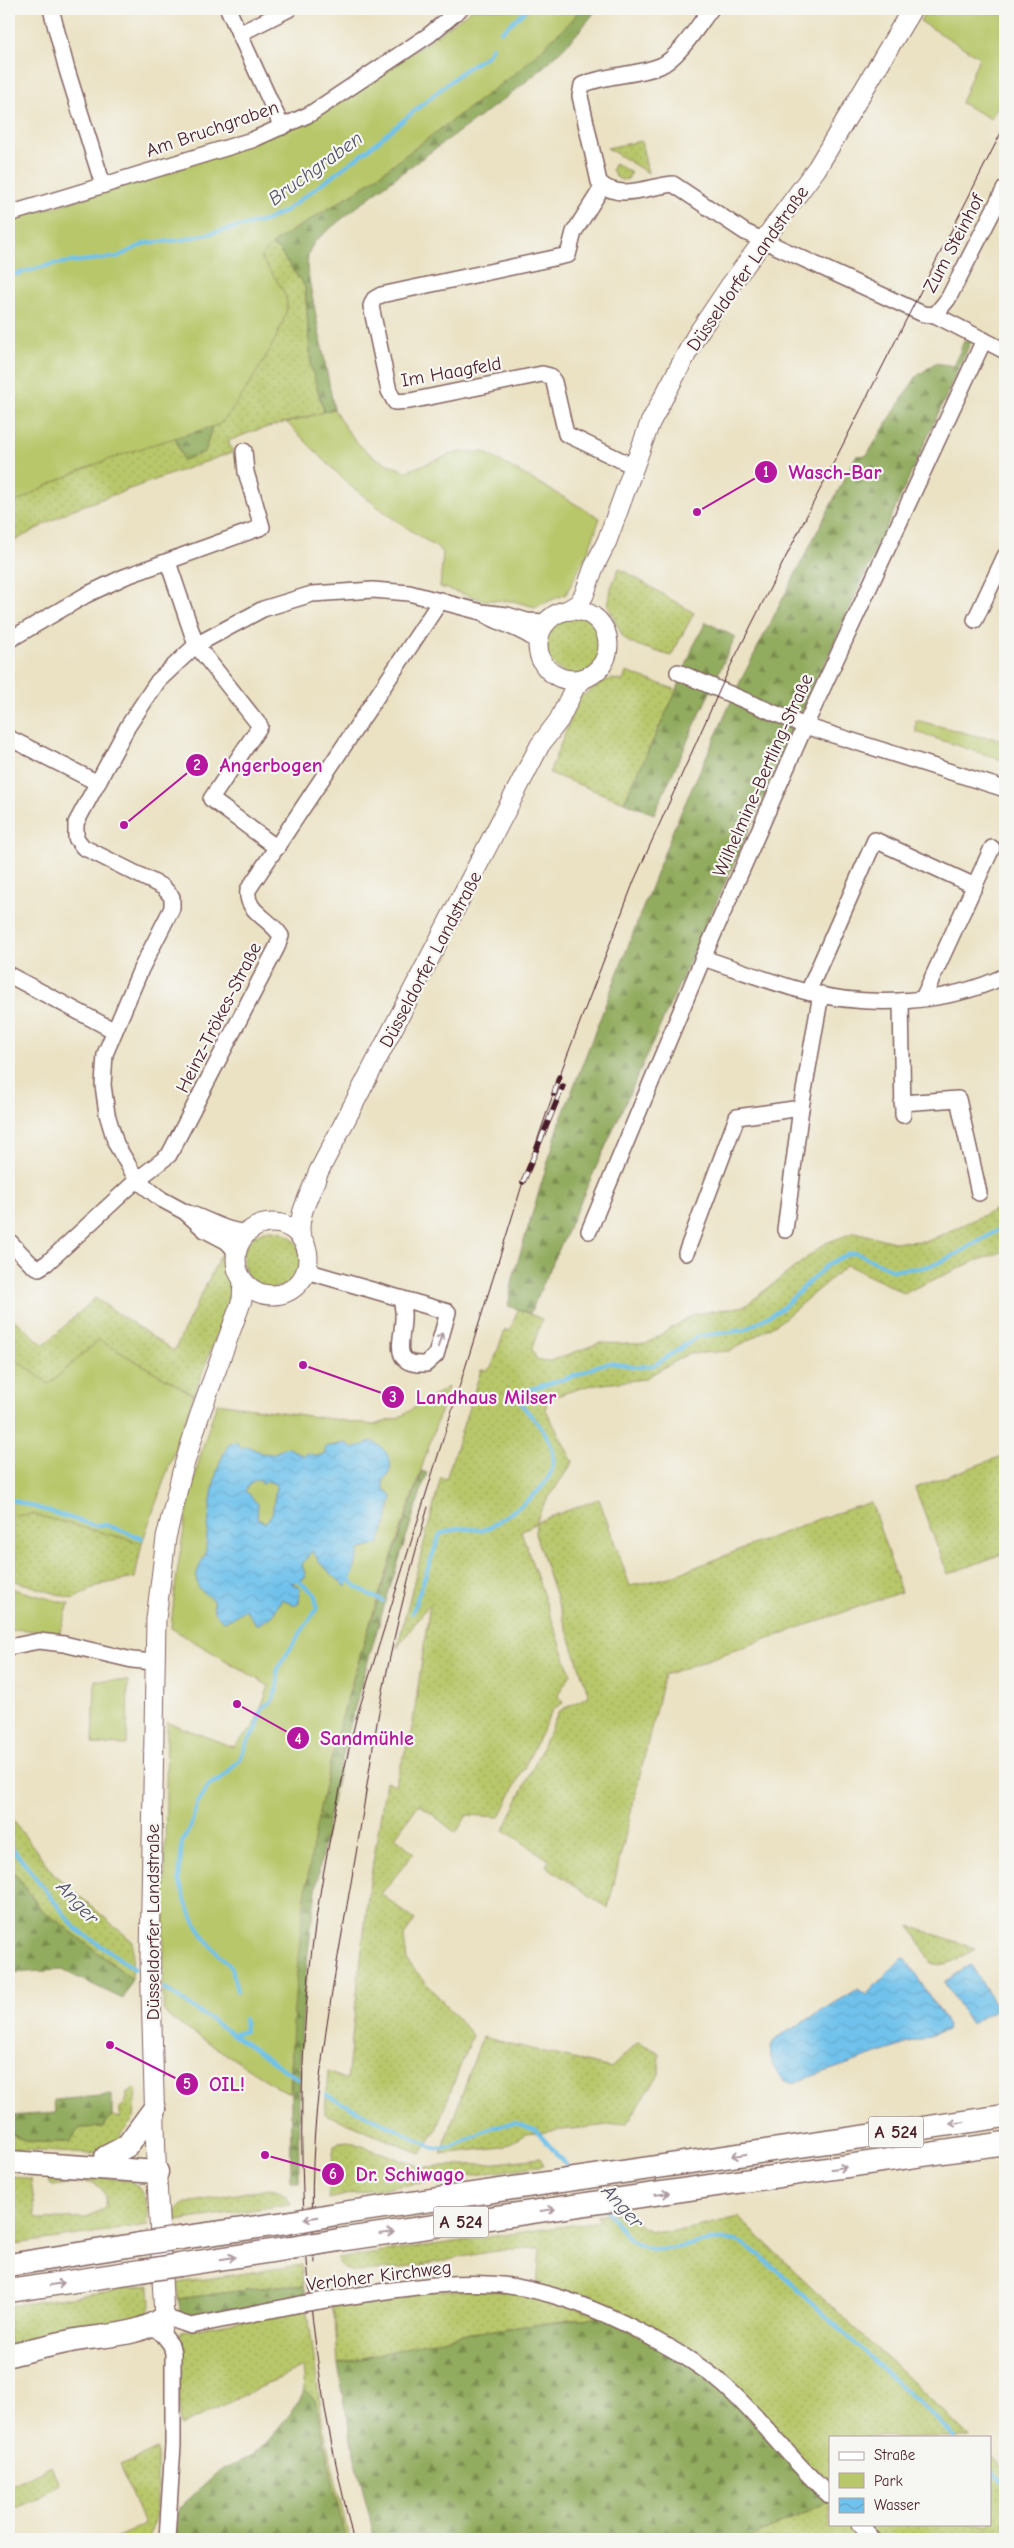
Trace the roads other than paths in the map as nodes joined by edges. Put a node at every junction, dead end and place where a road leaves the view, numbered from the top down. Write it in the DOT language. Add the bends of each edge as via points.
graph roads {
  1 [pos="51,9"];
  2 [pos="228,9"];
  3 [pos="289,9"];
  4 [pos="711,9"];
  5 [pos="912,9"];
  6 [pos="449,11"];
  7 [pos="239,34"];
  8 [pos="282,127"];
  9 [pos="104,185"];
  10 [pos="603,186"];
  11 [pos="1005,188"];
  12 [pos="9,214"];
  13 [pos="764,240"];
  14 [pos="935,316"];
  15 [pos="984,340"];
  16 [pos="1005,350"];
  17 [pos="244,450"];
  18 [pos="633,466"];
  19 [pos="607,541"];
  20 [pos="1005,556"];
  21 [pos="168,562"];
  22 [pos="999,586"];
  23 [pos="441,600"];
  24 [pos="568,610"];
  25 [pos="480,612"];
  26 [pos="598,620"];
  27 [pos="975,620"];
  28 [pos="546,622"];
  29 [pos="9,640"];
  30 [pos="538,642"];
  31 [pos="196,645"];
  32 [pos="678,672"];
  33 [pos="555,675"];
  34 [pos="584,678"];
  35 [pos="805,726"];
  36 [pos="9,738"];
  37 [pos="540,745"];
  38 [pos="98,783"];
  39 [pos="1005,789"];
  40 [pos="277,848"];
  41 [pos="992,848"];
  42 [pos="975,886"];
  43 [pos="702,958"];
  44 [pos="9,975"];
  45 [pos="1005,976"];
  46 [pos="814,993"];
  47 [pos="923,998"];
  48 [pos="901,1001"];
  49 [pos="113,1030"];
  50 [pos="801,1108"];
  51 [pos="318,1173"];
  52 [pos="137,1180"];
  53 [pos="978,1193"];
  54 [pos="185,1212"];
  55 [pos="274,1223"];
  56 [pos="785,1230"];
  57 [pos="590,1231"];
  58 [pos="248,1232"];
  59 [pos="301,1238"];
  60 [pos="9,1241"];
  61 [pos="686,1253"];
  62 [pos="236,1255"];
  63 [pos="306,1271"];
  64 [pos="243,1281"];
  65 [pos="268,1295"];
  66 [pos="401,1298"];
  67 [pos="225,1352"];
  68 [pos="9,1647"];
  69 [pos="154,1662"];
  70 [pos="154,2109"];
  71 [pos="1005,2116"];
  72 [pos="1005,2143"];
  73 [pos="1005,2149"];
  74 [pos="954,2151"];
  75 [pos="9,2154"];
  76 [pos="106,2157"];
  77 [pos="9,2162"];
  78 [pos="157,2166"];
  79 [pos="9,2265"];
  80 [pos="9,2291"];
  81 [pos="162,2325"];
  82 [pos="9,2355"];
  83 [pos="9,2364"];
  84 [pos="829,2495"];
  85 [pos="862,2526"];
  86 [pos="167,2539"];
  87 [pos="873,2539"];
  1 -- 9 [label="street" via="66,70"];
  2 -- 7 [label="street"];
  3 -- 7 [label="street"];
  4 -- 10 [label="street" via="661,66 582,85 580,96 592,157"];
  5 -- 13 [label="main road, Düsseldorfer Landstraße" via="841,130"];
  6 -- 8 [label="street, Am Bruchgraben" via="429,35 310,114"];
  7 -- 8 [label="street"];
  8 -- 9 [label="street, Am Bruchgraben" via="252,140"];
  9 -- 12 [label="street, Am Bruchgraben"];
  10 -- 13 [label="street" via="614,192 625,192 673,184 737,228"];
  10 -- 18 [label="street, Im Haagfeld" via="574,232 568,255 381,295 371,306 389,391 395,402 410,402 542,374 550,376 566,434"];
  11 -- 14 [label="street, Zum Steinhof" via="948,299"];
  13 -- 14 [label="street" via="923,314"];
  13 -- 18 [label="main road, Düsseldorfer Landstraße" via="696,336 654,416"];
  14 -- 15 [label="street"];
  15 -- 16 [label="street"];
  15 -- 35 [label="street, Wilhelmine-Bertling-Straße"];
  17 -- 21 [label="street" via="246,472 262,527"];
  18 -- 19 [label="main road, Düsseldorfer Landstraße"];
  19 -- 24 [label="main road, Düsseldorfer Landstraße" via="584,594 578,604"];
  19 -- 26 [label="main road, Düsseldorfer Landstraße" via="595,598"];
  20 -- 22 [label="street"];
  21 -- 29 [label="street" via="86,594"];
  21 -- 31 [label="street"];
  22 -- 27 [label="street"];
  23 -- 25 [label="street"];
  23 -- 31 [label="street" via="373,590 312,594 263,609"];
  23 -- 40 [label="street, Heinz-Trökes-Straße"];
  24 -- 26 [label="main road" via="585,612"];
  24 -- 28 [label="main road"];
  25 -- 28 [label="street"];
  25 -- 30 [label="street"];
  26 -- 34 [label="main road" via="608,637 607,655 598,670"];
  28 -- 30 [label="main road"];
  30 -- 33 [label="main road" via="542,661"];
  31 -- 38 [label="street" via="158,682 128,726"];
  31 -- 40 [label="street" via="260,726 211,799"];
  32 -- 35 [label="street"];
  33 -- 34 [label="main road" via="567,679"];
  33 -- 37 [label="main road, Düsseldorfer Landstraße" via="557,695"];
  34 -- 37 [label="main road, Düsseldorfer Landstraße" via="574,687 560,720"];
  35 -- 39 [label="street"];
  35 -- 43 [label="street, Wilhelmine-Bertling-Straße"];
  36 -- 38 [label="street"];
  37 -- 51 [label="main road, Düsseldorfer Landstraße"];
  38 -- 49 [label="street" via="76,824 76,838 83,847 163,887 172,897 172,908"];
  40 -- 52 [label="street, Heinz-Trökes-Straße" via="248,890 246,899 251,908 275,926 281,936 277,947 168,1155"];
  41 -- 42 [label="street"];
  42 -- 46 [label="street" via="875,840"];
  42 -- 47 [label="street"];
  43 -- 46 [label="street"];
  43 -- 57 [label="street, Wilhelmine-Bertling-Straße"];
  44 -- 49 [label="street"];
  45 -- 47 [label="street" via="960,991"];
  46 -- 48 [label="street"];
  46 -- 50 [label="street"];
  47 -- 48 [label="street"];
  48 -- 53 [label="street" via="903,1109 958,1099"];
  49 -- 52 [label="street" via="105,1054 103,1085 107,1114 116,1144"];
  50 -- 56 [label="street"];
  50 -- 61 [label="street" via="737,1117"];
  51 -- 55 [label="main road, Düsseldorfer Landstraße" via="300,1192 289,1213"];
  51 -- 59 [label="main road, Düsseldorfer Landstraße" via="299,1219"];
  52 -- 54 [label="street"];
  52 -- 60 [label="street, Heinz-Trökes-Straße" via="39,1268"];
  54 -- 58 [label="street" via="232,1231"];
  54 -- 62 [label="street" via="205,1230 226,1241"];
  55 -- 58 [label="main road" via="260,1225"];
  55 -- 59 [label="main road" via="288,1227"];
  58 -- 62 [label="main road"];
  59 -- 63 [label="main road" via="308,1254"];
  62 -- 64 [label="main road" via="237,1269"];
  63 -- 65 [label="main road" via="291,1289"];
  63 -- 66 [label="street"];
  64 -- 65 [label="main road" via="253,1290"];
  64 -- 67 [label="main road, Düsseldorfer Landstraße" via="242,1300"];
  65 -- 67 [label="main road, Düsseldorfer Landstraße" via="253,1306"];
  66 -- 66 [label="street, one-way" via="404,1318 399,1349 411,1363 426,1364 436,1355 448,1312"];
  67 -- 69 [label="main road, Düsseldorfer Landstraße" via="198,1417 166,1538"];
  68 -- 69 [label="street" via="39,1640"];
  69 -- 70 [label="main road, Düsseldorfer Landstraße" via="150,1958"];
  70 -- 76 [label="highway" via="126,2146"];
  70 -- 78 [label="main road, Düsseldorfer Landstraße"];
  71 -- 79 [label="highway, A 524, one-way, bridge"];
  72 -- 74 [label="highway, A 524"];
  73 -- 74 [label="highway"];
  80 -- 74 [label="highway, A 524, one-way, bridge"];
  75 -- 76 [label="highway" via="57,2158"];
  76 -- 78 [label="highway" via="142,2156"];
  77 -- 78 [label="highway"];
  78 -- 81 [label="main road, Düsseldorfer Landstraße"];
  81 -- 82 [label="highway"];
  81 -- 83 [label="highway" via="147,2340"];
  81 -- 84 [label="street, Verloher Kirchweg, bridge" via="191,2326 301,2304 417,2287 520,2287 579,2304 648,2336 705,2370 726,2387"];
  81 -- 86 [label="street, Düsseldorfer Landstraße" via="173,2354 171,2498"];
  85 -- 87 [label="street"];
}
